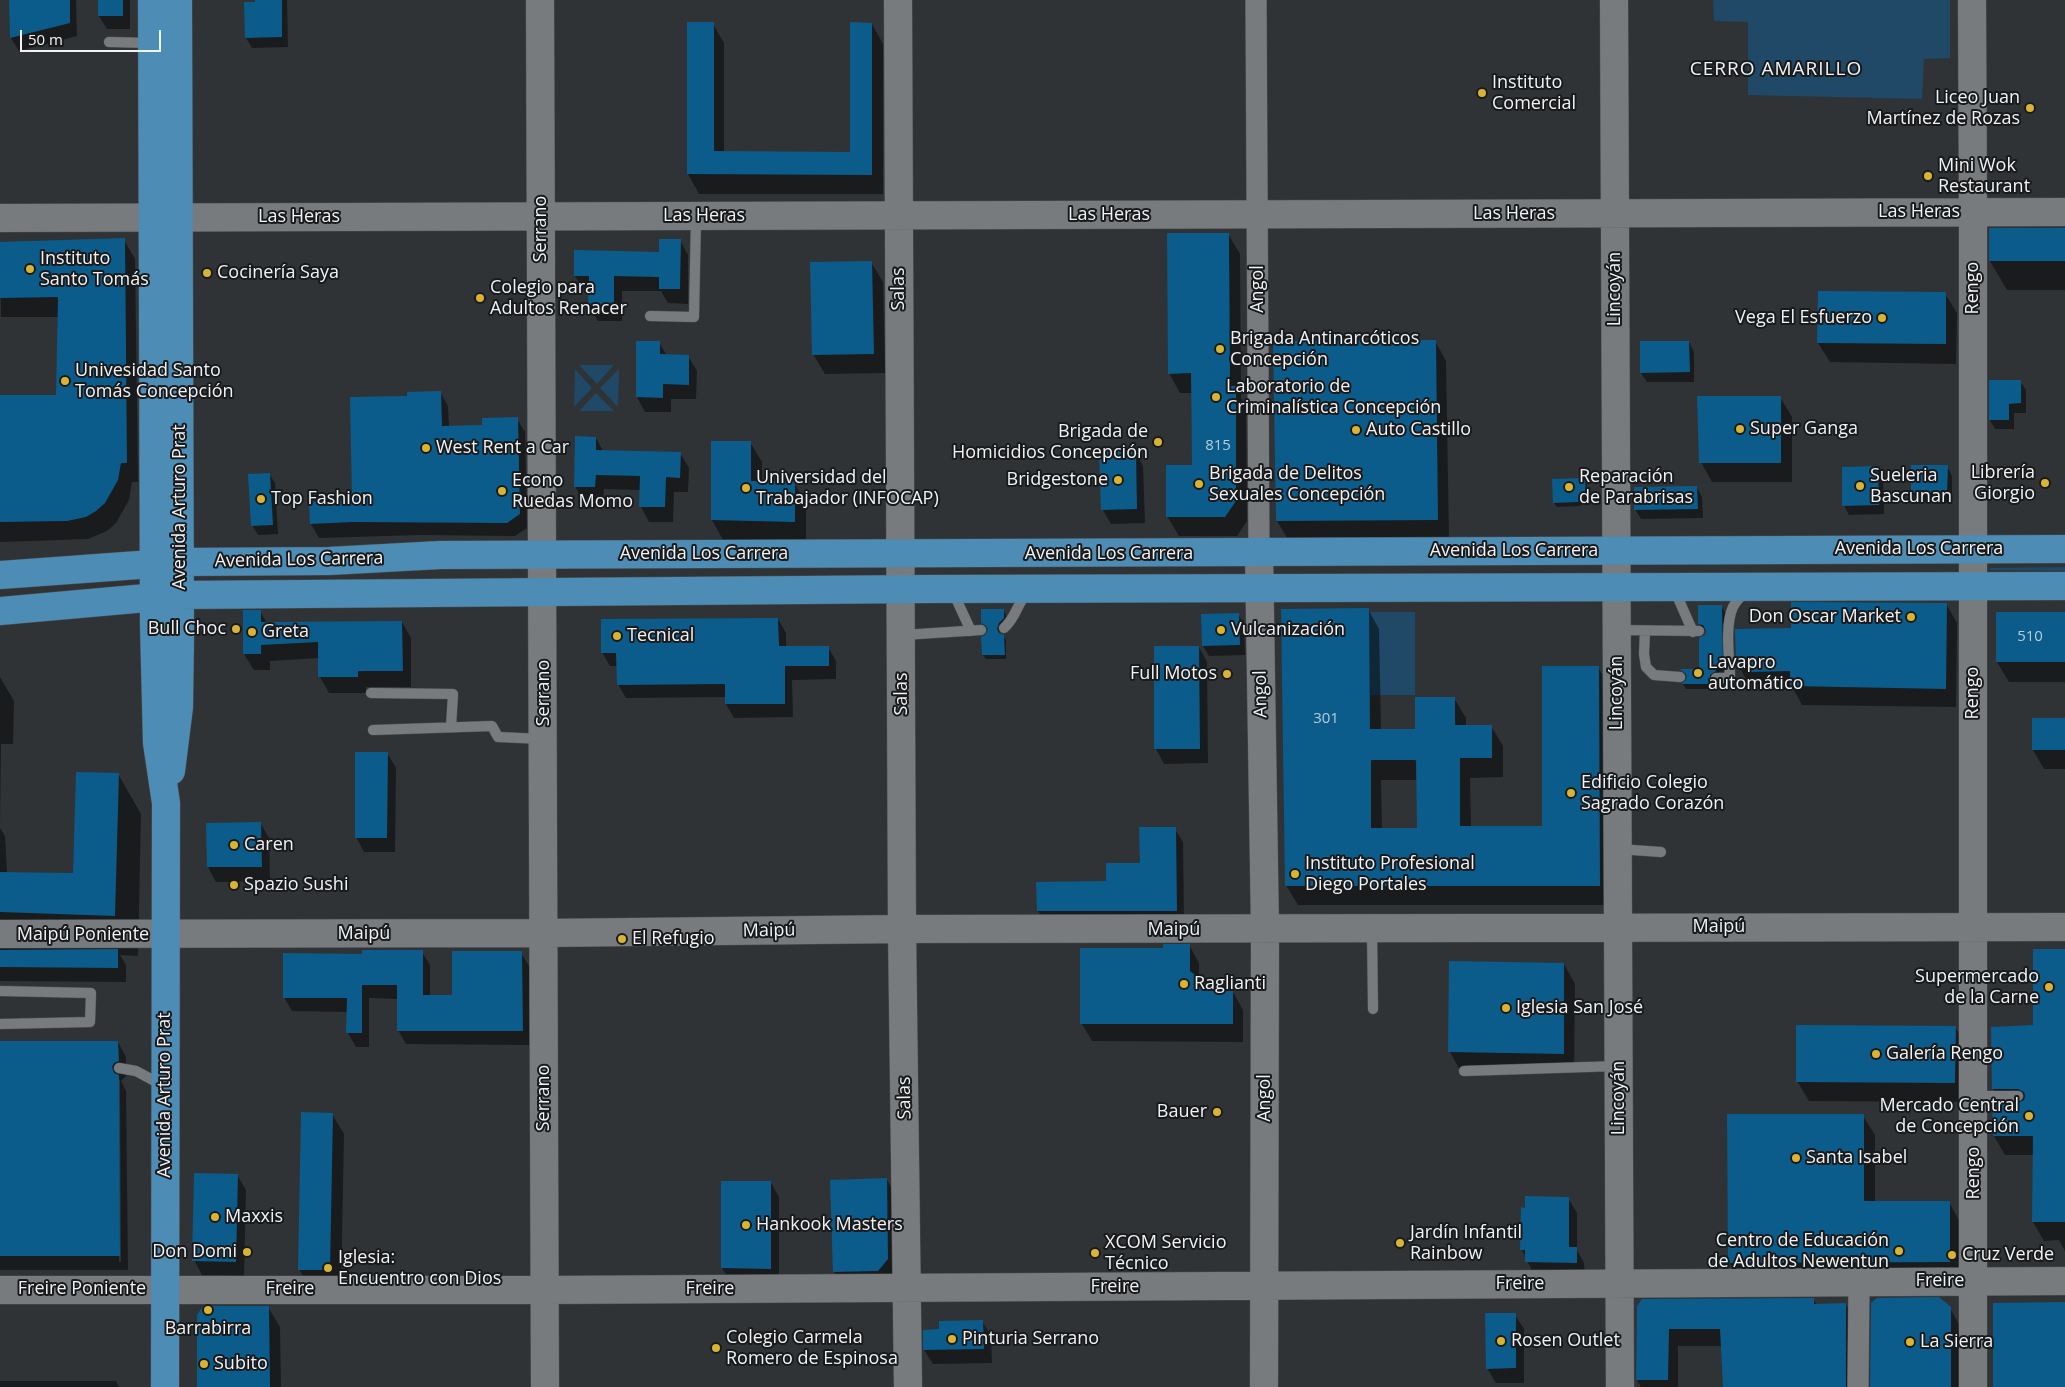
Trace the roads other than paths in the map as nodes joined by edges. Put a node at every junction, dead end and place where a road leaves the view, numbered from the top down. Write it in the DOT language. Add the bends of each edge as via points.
graph roads {
  1 [pos="152,0"];
  2 [pos="178,0"];
  3 [pos="540,0"];
  4 [pos="898,0"];
  5 [pos="1256,0"];
  6 [pos="1614,0"];
  7 [pos="1972,0"];
  8 [pos="109,42"];
  9 [pos="152,43"];
  10 [pos="1974,212"];
  11 [pos="2065,212"];
  12 [pos="1614,213"];
  13 [pos="1257,214"];
  14 [pos="899,215"];
  15 [pos="696,216"];
  16 [pos="541,217"];
  17 [pos="0,218"];
  18 [pos="165,218"];
  19 [pos="650,316"];
  20 [pos="1973,549"];
  21 [pos="2065,549"];
  22 [pos="1616,550"];
  23 [pos="1259,553"];
  24 [pos="542,554"];
  25 [pos="901,554"];
  26 [pos="180,562"];
  27 [pos="153,563"];
  28 [pos="0,575"];
  29 [pos="1973,586"];
  30 [pos="2065,586"];
  31 [pos="1616,588"];
  32 [pos="1670,588"];
  33 [pos="1750,588"];
  34 [pos="952,589"];
  35 [pos="1031,589"];
  36 [pos="1259,589"];
  37 [pos="901,590"];
  38 [pos="543,592"];
  39 [pos="180,595"];
  40 [pos="154,598"];
  41 [pos="0,610"];
  42 [pos="1004,628"];
  43 [pos="1616,630"];
  44 [pos="1645,631"];
  45 [pos="902,635"];
  46 [pos="1680,677"];
  47 [pos="1716,678"];
  48 [pos="371,694"];
  49 [pos="451,727"];
  50 [pos="373,730"];
  51 [pos="544,739"];
  52 [pos="166,803"];
  53 [pos="1618,850"];
  54 [pos="1662,852"];
  55 [pos="1973,927"];
  56 [pos="2065,927"];
  57 [pos="1372,928"];
  58 [pos="1618,928"];
  59 [pos="902,929"];
  60 [pos="1265,930"];
  61 [pos="544,933"];
  62 [pos="0,934"];
  63 [pos="166,935"];
  64 [pos="0,991"];
  65 [pos="1372,1009"];
  66 [pos="0,1024"];
  67 [pos="1619,1066"];
  68 [pos="119,1068"];
  69 [pos="1464,1071"];
  70 [pos="165,1087"];
  71 [pos="1974,1096"];
  72 [pos="2018,1096"];
  73 [pos="1974,1281"];
  74 [pos="2065,1281"];
  75 [pos="1860,1282"];
  76 [pos="1620,1284"];
  77 [pos="1264,1286"];
  78 [pos="908,1288"];
  79 [pos="165,1289"];
  80 [pos="0,1290"];
  81 [pos="545,1290"];
  82 [pos="165,1387"];
  83 [pos="545,1387"];
  84 [pos="908,1387"];
  85 [pos="1264,1387"];
  86 [pos="1620,1387"];
  87 [pos="1858,1387"];
  88 [pos="1973,1387"];
  1 -- 9 [label="main road, Avenida Arturo Prat"];
  2 -- 18 [label="main road, Avenida Arturo Prat"];
  3 -- 16 [label="street, Serrano"];
  4 -- 14 [label="street, Salas"];
  5 -- 13 [label="street, Angol"];
  6 -- 12 [label="street, Lincoyán"];
  7 -- 10 [label="street, Rengo"];
  8 -- 9 [label="lane"];
  9 -- 18 [label="main road, Avenida Arturo Prat"];
  10 -- 11 [label="street, Las Heras"];
  10 -- 12 [label="street, Las Heras"];
  10 -- 20 [label="street, Rengo"];
  12 -- 13 [label="street, Las Heras"];
  12 -- 22 [label="street, Lincoyán"];
  13 -- 14 [label="street, Las Heras"];
  13 -- 23 [label="street, Angol"];
  14 -- 15 [label="street, Las Heras"];
  14 -- 25 [label="street, Salas"];
  15 -- 16 [label="street, Las Heras"];
  15 -- 19 [label="lane" via="694,317"];
  16 -- 18 [label="street, Las Heras"];
  16 -- 24 [label="street, Serrano"];
  17 -- 18 [label="street, Las Heras"];
  18 -- 26 [label="main road, Avenida Arturo Prat"];
  18 -- 27 [label="main road, Avenida Arturo Prat"];
  20 -- 21 [label="main road, Avenida Los Carrera"];
  20 -- 22 [label="main road, Avenida Los Carrera"];
  20 -- 29 [label="street, Rengo"];
  22 -- 23 [label="main road, Avenida Los Carrera"];
  22 -- 31 [label="street, Lincoyán"];
  23 -- 25 [label="main road, Avenida Los Carrera"];
  23 -- 36 [label="street, Angol"];
  24 -- 25 [label="main road, Avenida Los Carrera"];
  24 -- 26 [label="main road, Avenida Los Carrera"];
  24 -- 38 [label="street, Serrano"];
  25 -- 37 [label="street, Salas"];
  26 -- 27 [label="main road, Avenida Los Carrera"];
  26 -- 39 [label="main road, Avenida Arturo Prat"];
  27 -- 28 [label="main road, Avenida Los Carrera"];
  27 -- 40 [label="main road, Avenida Arturo Prat"];
  29 -- 30 [label="main road, Avenida Los Carrera"];
  29 -- 33 [label="main road, Avenida Los Carrera"];
  29 -- 55 [label="street, Rengo"];
  31 -- 32 [label="main road, Avenida Los Carrera"];
  31 -- 36 [label="main road, Avenida Los Carrera"];
  31 -- 43 [label="street, Lincoyán"];
  32 -- 33 [label="main road, Avenida Los Carrera"];
  32 -- 44 [label="lane" via="1696,632"];
  33 -- 47 [label="lane" via="1737,600 1726,626 1730,675"];
  34 -- 35 [label="main road, Avenida Los Carrera"];
  34 -- 37 [label="main road, Avenida Los Carrera"];
  34 -- 45 [label="lane" via="976,630"];
  35 -- 36 [label="main road, Avenida Los Carrera"];
  35 -- 42 [label="lane" via="1021,599 1012,622"];
  36 -- 60 [label="street, Angol"];
  37 -- 38 [label="main road, Avenida Los Carrera"];
  37 -- 45 [label="street, Salas"];
  38 -- 39 [label="main road, Avenida Los Carrera"];
  38 -- 51 [label="street, Serrano"];
  39 -- 40 [label="main road, Avenida Los Carrera"];
  39 -- 52 [label="main road, Avenida Arturo Prat" via="179,707"];
  40 -- 41 [label="main road, Avenida Los Carrera"];
  40 -- 52 [label="main road, Avenida Arturo Prat" via="157,743"];
  43 -- 44 [label="lane"];
  43 -- 53 [label="street, Lincoyán"];
  44 -- 46 [label="lane" via="1646,667 1654,675"];
  45 -- 59 [label="street, Salas"];
  48 -- 49 [label="lane" via="453,694"];
  49 -- 50 [label="lane"];
  49 -- 51 [label="lane" via="492,726 498,737"];
  51 -- 61 [label="street, Serrano"];
  52 -- 63 [label="main road, Avenida Arturo Prat"];
  53 -- 54 [label="lane"];
  53 -- 58 [label="street, Lincoyán"];
  55 -- 56 [label="street, Maipú"];
  55 -- 58 [label="street, Maipú"];
  55 -- 71 [label="street, Rengo"];
  57 -- 58 [label="street, Maipú"];
  57 -- 60 [label="street, Maipú"];
  57 -- 65 [label="lane"];
  58 -- 67 [label="street, Lincoyán"];
  59 -- 60 [label="street, Maipú"];
  59 -- 61 [label="street, Maipú"];
  59 -- 78 [label="street, Salas"];
  60 -- 77 [label="street, Angol"];
  61 -- 63 [label="street, Maipú"];
  61 -- 81 [label="street, Serrano"];
  62 -- 63 [label="street, Maipú Poniente"];
  63 -- 70 [label="main road, Avenida Arturo Prat"];
  64 -- 66 [label="lane" via="91,993 90,1022"];
  67 -- 69 [label="lane"];
  67 -- 76 [label="street, Lincoyán"];
  68 -- 70 [label="lane" via="145,1075"];
  70 -- 79 [label="main road, Avenida Arturo Prat"];
  71 -- 72 [label="lane"];
  71 -- 73 [label="street, Rengo"];
  73 -- 74 [label="street, Freire"];
  73 -- 75 [label="street, Freire"];
  73 -- 88 [label="street, Rengo"];
  75 -- 76 [label="street, Freire"];
  75 -- 87 [label="street"];
  76 -- 77 [label="street, Freire"];
  76 -- 86 [label="street, Lincoyán"];
  77 -- 78 [label="street, Freire"];
  77 -- 85 [label="street, Angol"];
  78 -- 81 [label="street, Freire"];
  78 -- 84 [label="street, Salas"];
  79 -- 80 [label="street, Freire Poniente"];
  79 -- 81 [label="street, Freire"];
  79 -- 82 [label="main road, Avenida Arturo Prat"];
  81 -- 83 [label="street, Serrano"];
}
